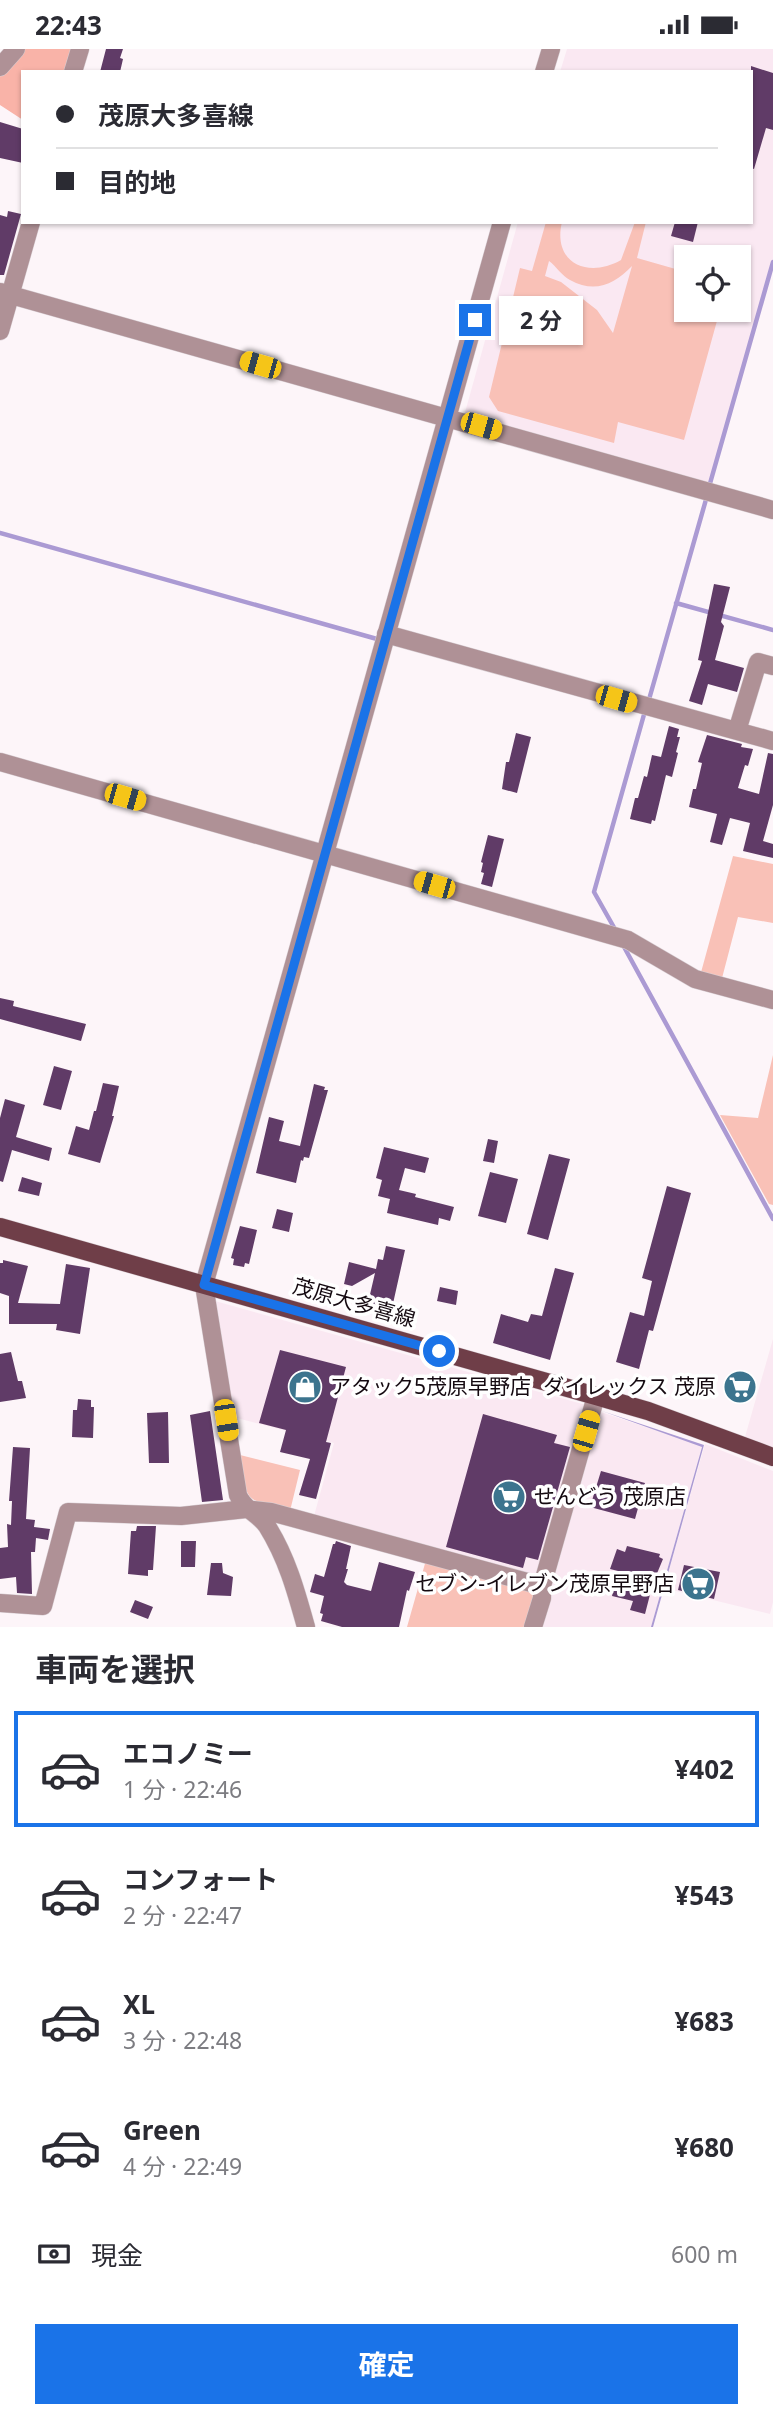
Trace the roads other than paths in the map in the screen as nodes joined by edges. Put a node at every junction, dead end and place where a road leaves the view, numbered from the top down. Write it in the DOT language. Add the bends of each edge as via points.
graph roads {
  1 [pos="80,49"];
  2 [pos="551,49"];
  3 [pos="74,70"];
  4 [pos="545,70"];
  5 [pos="30,224"];
  6 [pos="501,224"];
  7 [pos="5,293"];
  8 [pos="0,331"];
  9 [pos="447,417"];
  10 [pos="773,510"];
  11 [pos="386,634"];
  12 [pos="773,666"];
  13 [pos="737,731"];
  14 [pos="773,741"];
  15 [pos="0,762"];
  16 [pos="324,854"];
  17 [pos="773,1000"];
  18 [pos="0,1227"];
  19 [pos="204,1285"];
  20 [pos="596,1396"];
  21 [pos="773,1457"];
  22 [pos="246,1509"];
  23 [pos="542,1586"];
  24 [pos="0,1602"];
  25 [pos="306,1627"];
  26 [pos="533,1627"];
  1 -- 3 [label="street"];
  2 -- 4 [label="street"];
  5 -- 7 [label="street"];
  6 -- 9 [label="street"];
  7 -- 8 [label="street"];
  7 -- 9 [label="street"];
  9 -- 10 [label="street"];
  9 -- 11 [label="street"];
  11 -- 13 [label="street"];
  11 -- 16 [label="street"];
  12 -- 13 [label="street" via="758,662"];
  13 -- 14 [label="street"];
  15 -- 16 [label="street"];
  16 -- 17 [label="street" via="628,940 695,979"];
  16 -- 19 [label="street"];
  18 -- 19 [label="main road, 茂原大多喜線"];
  19 -- 20 [label="main road, 茂原大多喜線"];
  19 -- 22 [label="street" via="238,1495"];
  20 -- 21 [label="main road, 茂原大多喜線"];
  20 -- 23 [label="street"];
  22 -- 23 [label="street"];
  22 -- 24 [label="street" via="181,1517 68,1512 43,1607"];
  22 -- 25 [label="street" via="263,1521 279,1548 292,1574"];
  23 -- 26 [label="street"];
}
